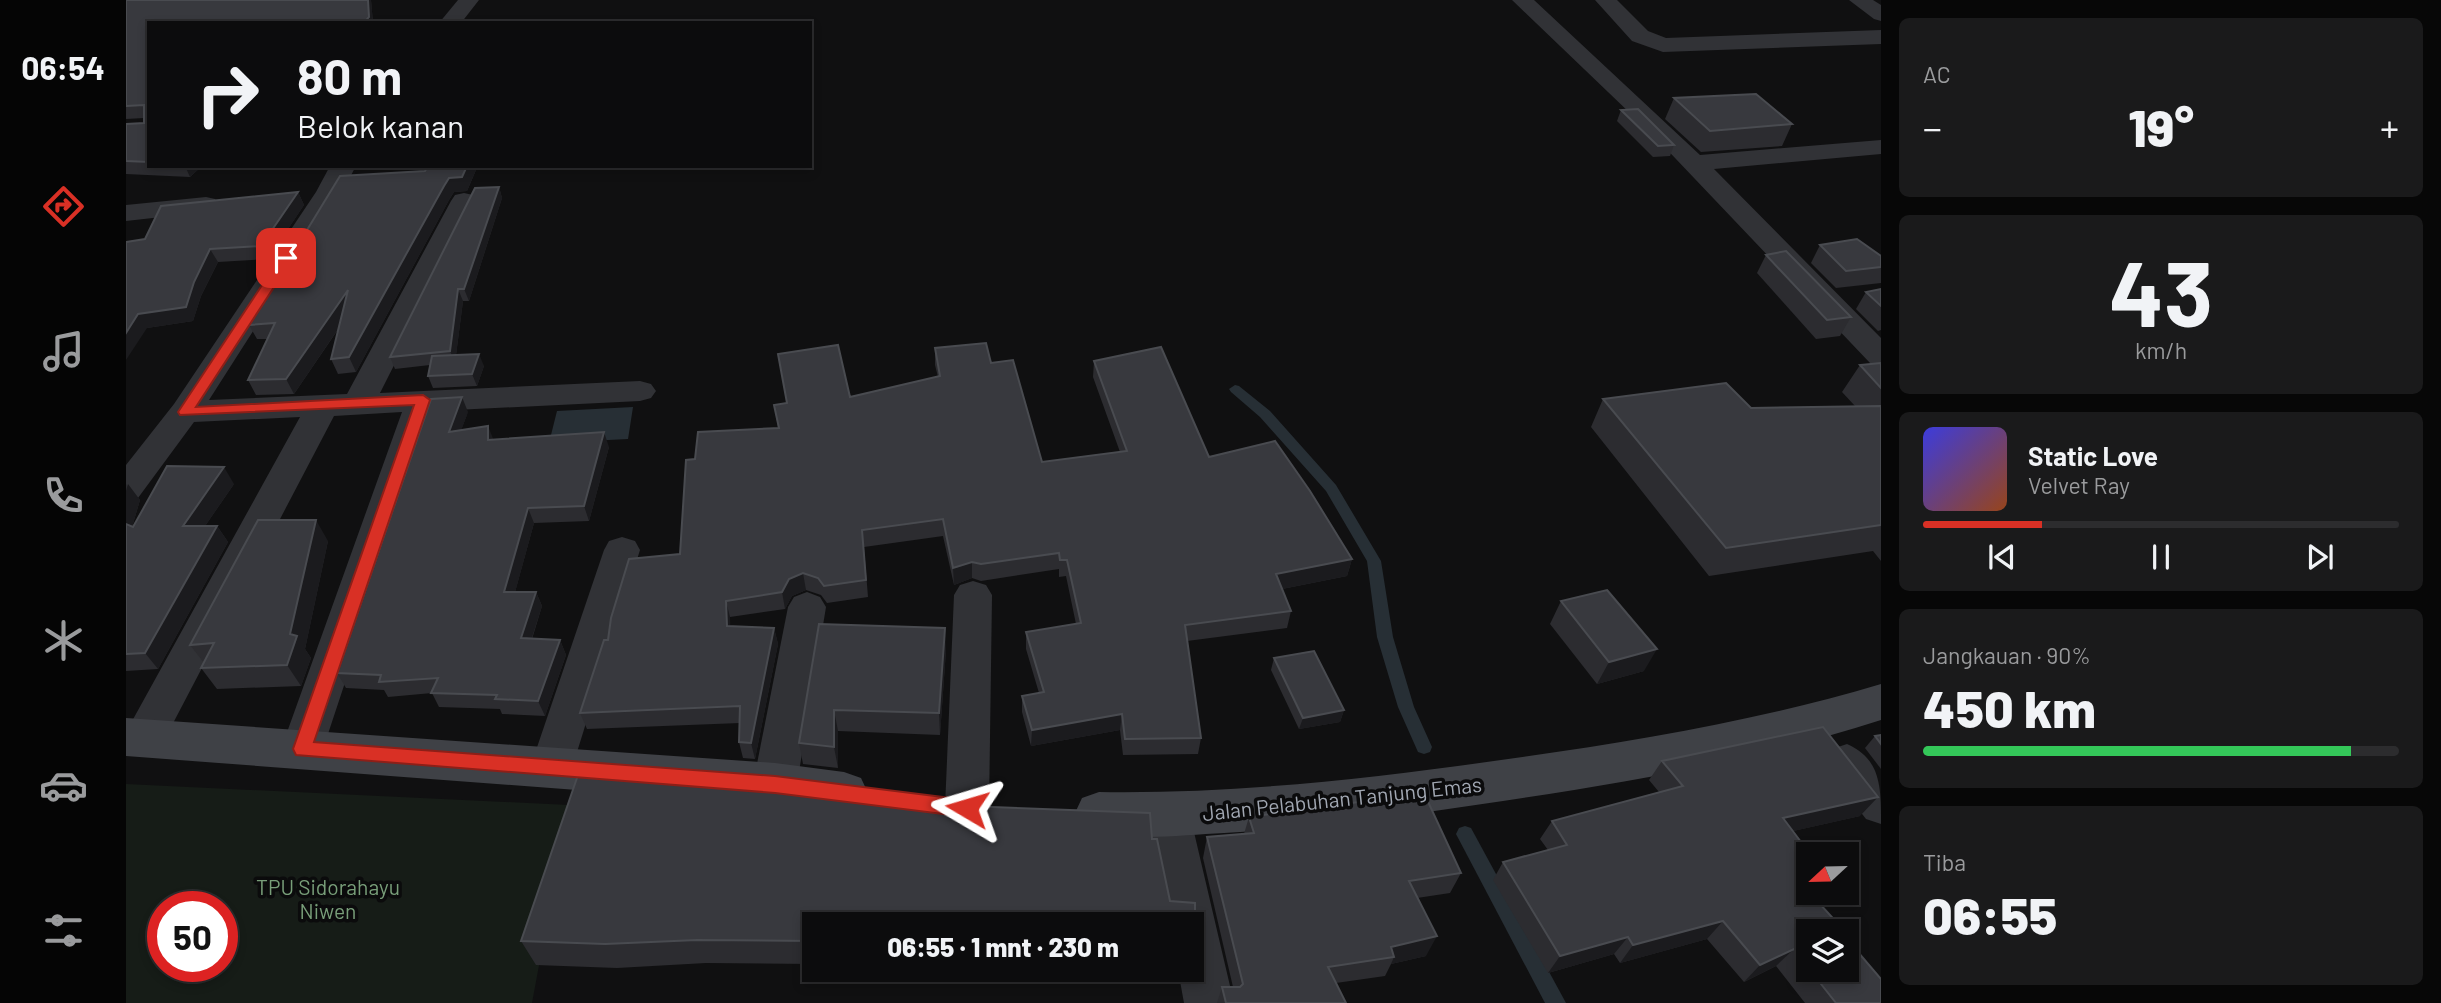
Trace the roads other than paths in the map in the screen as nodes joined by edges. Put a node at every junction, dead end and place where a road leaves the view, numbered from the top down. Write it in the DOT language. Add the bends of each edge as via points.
graph roads {
  1 [pos="469,0"];
  2 [pos="1522,0"];
  3 [pos="1605,0"];
  4 [pos="1859,0"];
  5 [pos="1881,15"];
  6 [pos="452,21"];
  7 [pos="1881,37"];
  8 [pos="1881,147"];
  9 [pos="1694,163"];
  10 [pos="325,184"];
  11 [pos="464,201"];
  12 [pos="234,202"];
  13 [pos="126,213"];
  14 [pos="1868,296"];
  15 [pos="1829,301"];
  16 [pos="1881,356"];
  17 [pos="640,391"];
  18 [pos="423,400"];
  19 [pos="340,404"];
  20 [pos="185,412"];
  21 [pos="126,489"];
  22 [pos="622,550"];
  23 [pos="973,595"];
  24 [pos="807,607"];
  25 [pos="1881,702"];
  26 [pos="1817,723"];
  27 [pos="135,737"];
  28 [pos="302,749"];
  29 [pos="551,768"];
  30 [pos="775,784"];
  31 [pos="946,805"];
  32 [pos="1881,805"];
  33 [pos="1061,812"];
  34 [pos="1168,815"];
  35 [pos="1209,1003"];
  1 -- 6 [label="street"];
  2 -- 9 [label="street"];
  3 -- 7 [label="street" via="1640,36 1663,44"];
  4 -- 5 [label="street"];
  8 -- 9 [label="street"];
  9 -- 15 [label="street"];
  10 -- 20 [label="street"];
  11 -- 19 [label="street"];
  12 -- 13 [label="street"];
  14 -- 15 [label="street"];
  15 -- 16 [label="street"];
  17 -- 18 [label="street"];
  18 -- 19 [label="street"];
  18 -- 28 [label="street"];
  19 -- 20 [label="street"];
  19 -- 27 [label="street"];
  20 -- 21 [label="street"];
  22 -- 29 [label="street"];
  23 -- 31 [label="street"];
  24 -- 30 [label="street"];
  25 -- 26 [label="main road, Jalan Pelabuhan Tanjung Emas"];
  26 -- 32 [label="street"];
  26 -- 34 [label="main road, Jalan Pelabuhan Tanjung Emas" via="1619,764 1371,799"];
  27 -- 28 [label="main road"];
  28 -- 29 [label="main road"];
  29 -- 30 [label="main road"];
  30 -- 31 [label="main road"];
  33 -- 34 [label="main road, Jalan Pelabuhan Tanjung Emas"];
  34 -- 35 [label="street"];
}
